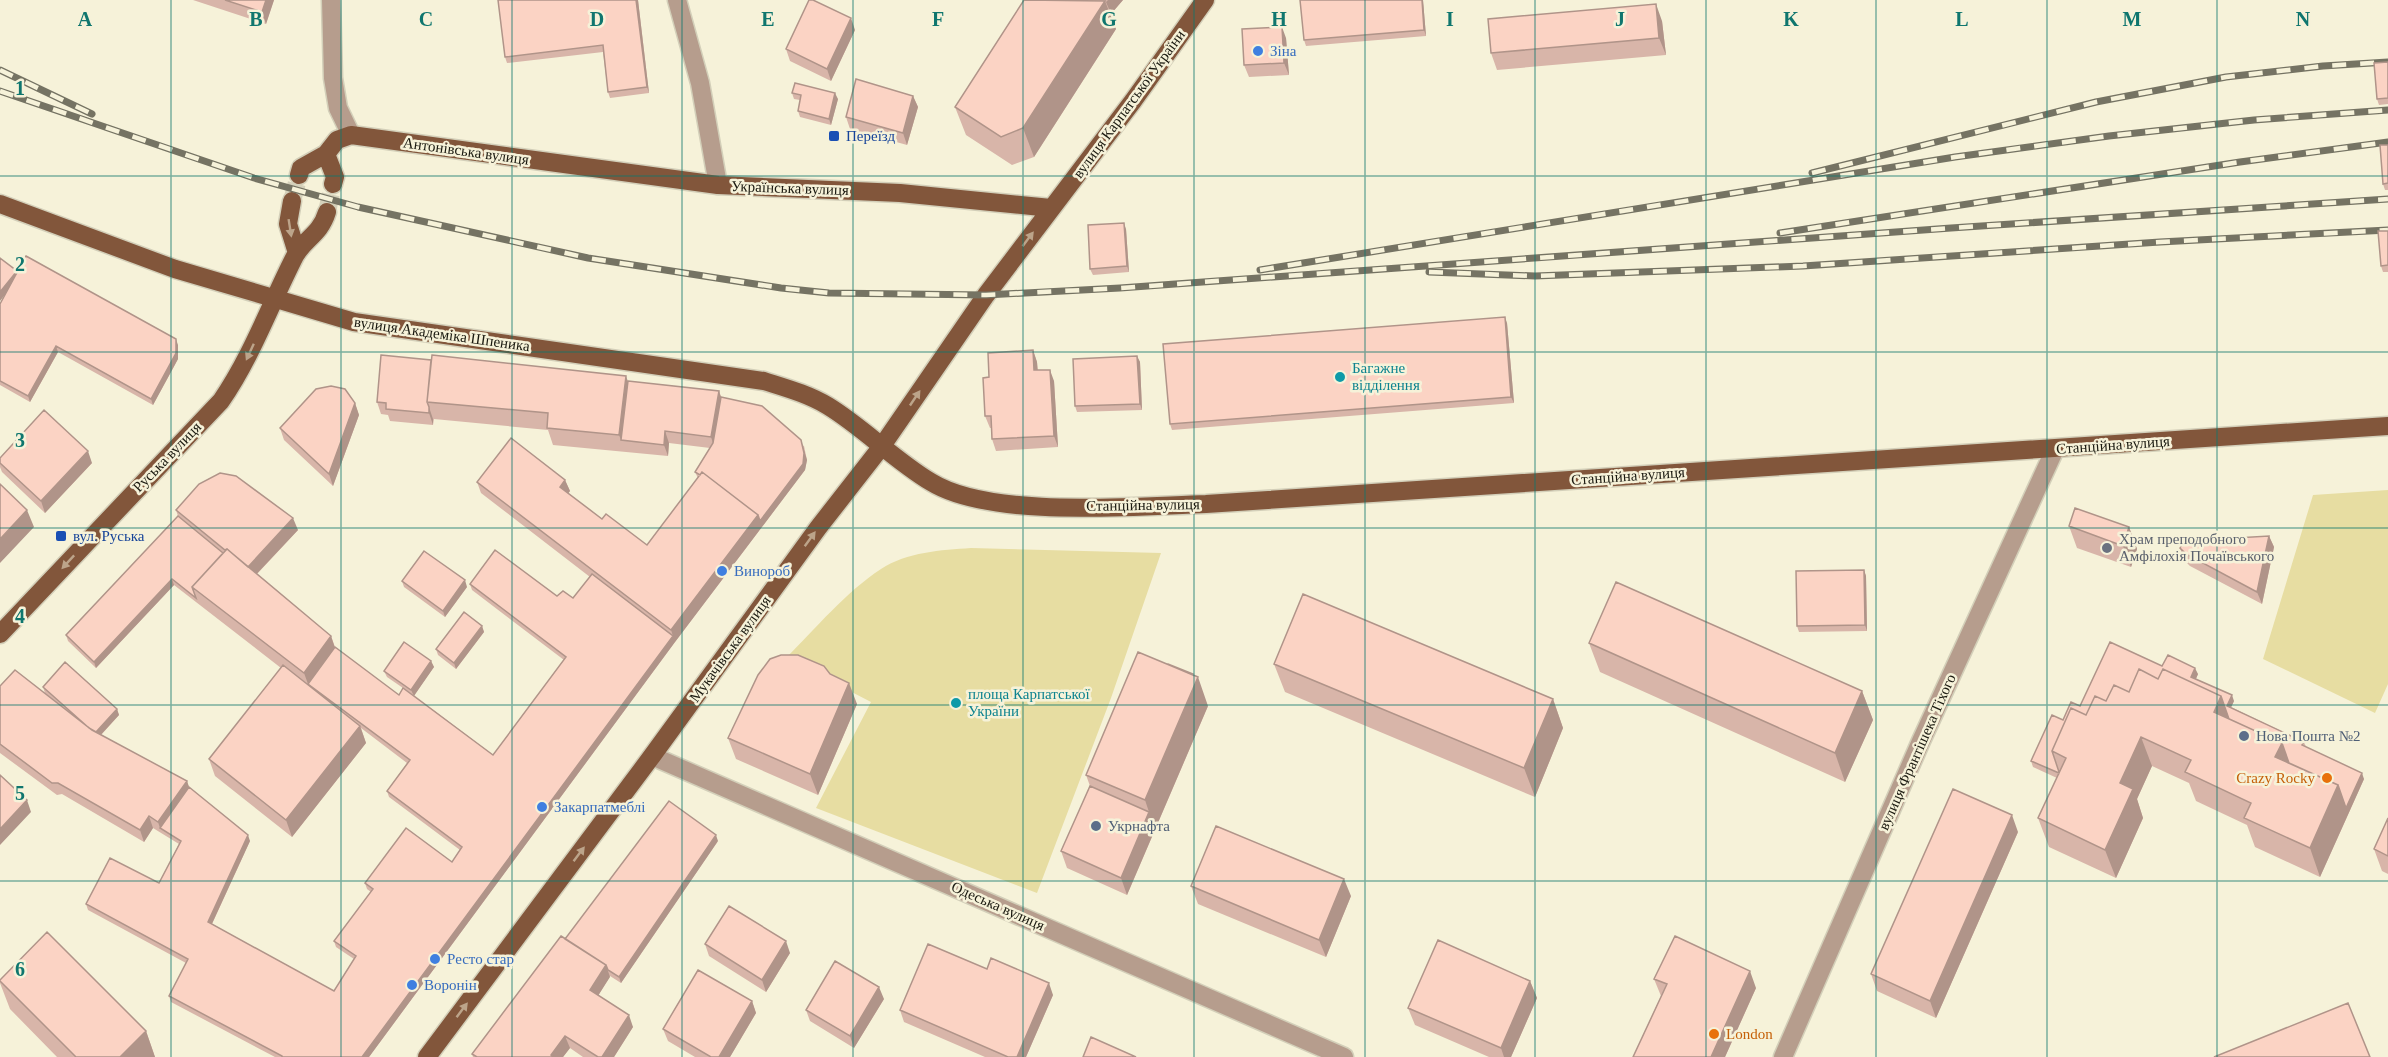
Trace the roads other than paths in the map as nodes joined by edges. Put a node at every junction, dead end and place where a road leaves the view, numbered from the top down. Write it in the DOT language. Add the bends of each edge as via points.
graph roads {
  1 [pos="331,0"];
  2 [pos="678,0"];
  3 [pos="1205,0"];
  4 [pos="351,135"];
  5 [pos="326,154"];
  6 [pos="299,175"];
  7 [pos="333,184"];
  8 [pos="718,185"];
  9 [pos="292,201"];
  10 [pos="0,204"];
  11 [pos="1051,208"];
  12 [pos="327,212"];
  13 [pos="297,254"];
  14 [pos="276,300"];
  15 [pos="2388,426"];
  16 [pos="882,446"];
  17 [pos="2055,448"];
  18 [pos="0,634"];
  19 [pos="652,756"];
  20 [pos="427,1057"];
  21 [pos="1344,1057"];
  22 [pos="1783,1057"];
  1 -- 4 [label="street" via="333,78 338,108"];
  2 -- 8 [label="street, Українська вулиця" via="700,83"];
  3 -- 11 [label="main road, вулиця Карпатської України"];
  4 -- 5 [label="main road" via="337,140"];
  4 -- 8 [label="main road, Антонівська вулиця"];
  5 -- 6 [label="main road" via="301,168"];
  5 -- 7 [label="main road" via="335,177"];
  8 -- 11 [label="main road, Українська вулиця" via="900,193"];
  9 -- 13 [label="main road, one-way" via="288,224"];
  10 -- 14 [label="main road, вулиця Академіка Шпеника" via="175,269"];
  16 -- 11 [label="main road, Мукачівська вулиця, one-way"];
  12 -- 13 [label="main road, Руська вулиця" via="323,225"];
  13 -- 14 [label="main road, Руська вулиця"];
  14 -- 16 [label="main road, вулиця Академіка Шпеника" via="354,322 764,381 829,407"];
  14 -- 18 [label="main road, Руська вулиця, one-way" via="240,374 222,401"];
  15 -- 17 [label="main road, Станційна вулиця"];
  16 -- 17 [label="main road, Станційна вулиця" via="931,483 958,494 996,502 1064,507 1206,504"];
  19 -- 16 [label="main road, Мукачівська вулиця, one-way"];
  17 -- 22 [label="street, вулиця Франтішека Тіхого"];
  20 -- 19 [label="main road, Мукачівська вулиця, one-way"];
  19 -- 21 [label="street, Одеська вулиця"];
}
